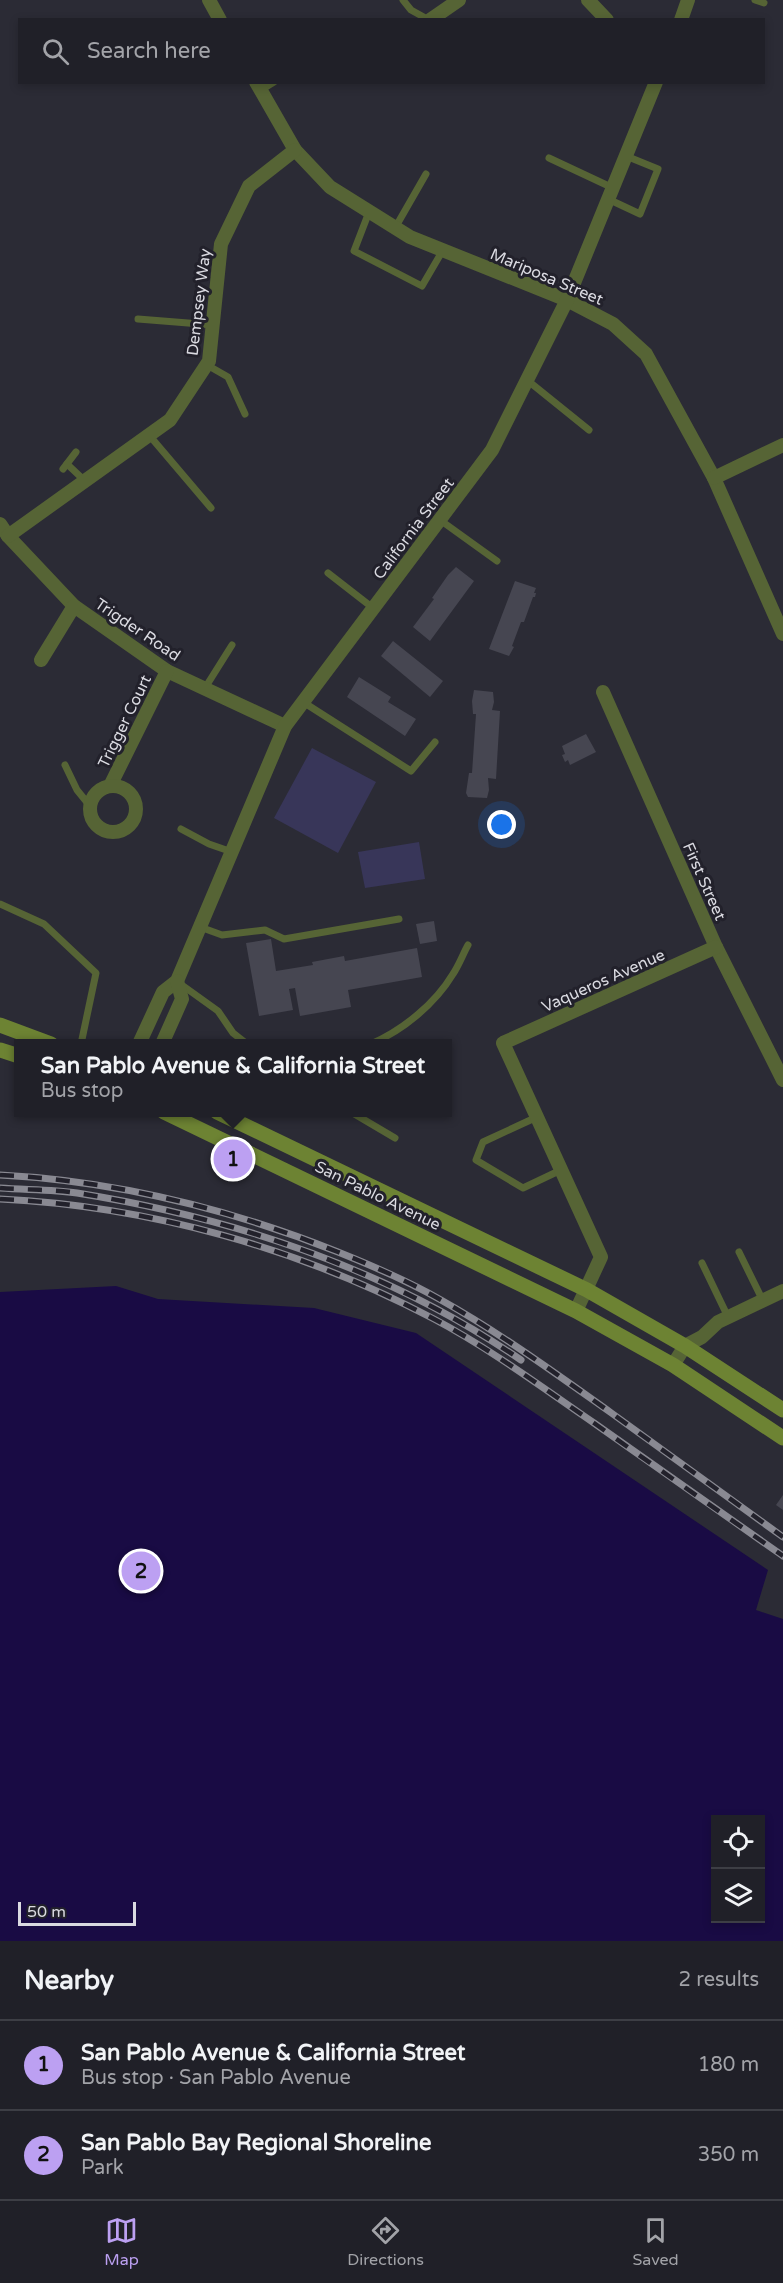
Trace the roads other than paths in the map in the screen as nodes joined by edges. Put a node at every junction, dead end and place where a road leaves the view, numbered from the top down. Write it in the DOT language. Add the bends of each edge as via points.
graph roads {
  1 [pos="209,0"];
  2 [pos="403,0"];
  3 [pos="459,0"];
  4 [pos="688,0"];
  5 [pos="755,0"];
  6 [pos="764,3"];
  7 [pos="219,18"];
  8 [pos="425,18"];
  9 [pos="432,18"];
  10 [pos="682,18"];
  11 [pos="655,84"];
  12 [pos="259,86"];
  13 [pos="295,150"];
  14 [pos="626,156"];
  15 [pos="549,158"];
  16 [pos="426,174"];
  17 [pos="610,194"];
  18 [pos="369,212"];
  19 [pos="395,228"];
  20 [pos="443,250"];
  21 [pos="567,300"];
  22 [pos="138,319"];
  23 [pos="213,325"];
  24 [pos="207,365"];
  25 [pos="527,380"];
  26 [pos="245,414"];
  27 [pos="589,430"];
  28 [pos="149,435"];
  29 [pos="783,445"];
  30 [pos="76,452"];
  31 [pos="714,478"];
  32 [pos="85,481"];
  33 [pos="211,508"];
  34 [pos="440,520"];
  35 [pos="3,531"];
  36 [pos="497,561"];
  37 [pos="328,573"];
  38 [pos="74,606"];
  39 [pos="373,608"];
  40 [pos="783,634"];
  41 [pos="232,645"];
  42 [pos="40,660"];
  43 [pos="167,671"];
  44 [pos="205,688"];
  45 [pos="603,692"];
  46 [pos="303,702"];
  47 [pos="285,726"];
  48 [pos="435,742"];
  49 [pos="65,765"];
  50 [pos="111,786"];
  51 [pos="90,806"];
  52 [pos="181,829"];
  53 [pos="232,852"];
  54 [pos="0,904"];
  55 [pos="399,919"];
  56 [pos="200,927"];
  57 [pos="468,945"];
  58 [pos="716,947"];
  59 [pos="177,981"];
  60 [pos="0,1025"];
  61 [pos="38,1039"];
  62 [pos="82,1039"];
  63 [pos="141,1039"];
  64 [pos="164,1039"];
  65 [pos="241,1039"];
  66 [pos="381,1039"];
  67 [pos="783,1080"];
  68 [pos="172,1117"];
  69 [pos="225,1117"];
  70 [pos="358,1117"];
  71 [pos="537,1117"];
  72 [pos="395,1138"];
  73 [pos="561,1170"];
  74 [pos="739,1252"];
  75 [pos="702,1263"];
  76 [pos="587,1290"];
  77 [pos="783,1291"];
  78 [pos="763,1301"];
  79 [pos="576,1311"];
  80 [pos="729,1317"];
  81 [pos="685,1346"];
  82 [pos="673,1365"];
  83 [pos="783,1410"];
  84 [pos="783,1438"];
  1 -- 7 [label="street"];
  2 -- 8 [label="lane"];
  3 -- 9 [label="street"];
  4 -- 10 [label="street"];
  5 -- 6 [label="lane"];
  11 -- 14 [label="street, California Street"];
  12 -- 13 [label="street, Mariposa Street"];
  13 -- 18 [label="street, Mariposa Street" via="330,187"];
  13 -- 23 [label="street, Dempsey Way" via="249,186 221,244"];
  14 -- 17 [label="street, California Street"];
  14 -- 17 [label="lane" via="658,169 640,214"];
  15 -- 17 [label="lane"];
  16 -- 19 [label="lane"];
  17 -- 21 [label="street, California Street"];
  18 -- 19 [label="street, Mariposa Street"];
  18 -- 20 [label="lane" via="354,251 422,286"];
  19 -- 20 [label="street, Mariposa Street"];
  20 -- 21 [label="street, Mariposa Street"];
  21 -- 25 [label="street, California Street"];
  21 -- 31 [label="street, Mariposa Street" via="613,324 646,354"];
  22 -- 23 [label="lane"];
  23 -- 24 [label="street, Dempsey Way"];
  24 -- 26 [label="lane" via="228,377"];
  24 -- 28 [label="street, Dempsey Way" via="170,420"];
  25 -- 27 [label="lane"];
  25 -- 34 [label="street, California Street" via="492,450"];
  28 -- 32 [label="street, Dempsey Way"];
  28 -- 33 [label="lane"];
  29 -- 31 [label="street"];
  30 -- 32 [label="lane" via="65,467"];
  31 -- 40 [label="street, Mariposa Street"];
  32 -- 35 [label="street, Dempsey Way"];
  34 -- 36 [label="lane"];
  34 -- 39 [label="street, California Street"];
  35 -- 38 [label="street, Trigder Road"];
  37 -- 39 [label="lane"];
  38 -- 42 [label="street"];
  38 -- 43 [label="street, Trigder Road"];
  39 -- 46 [label="street, California Street"];
  41 -- 44 [label="lane"];
  43 -- 44 [label="street, Trigder Road"];
  43 -- 50 [label="street, Trigger Court"];
  44 -- 47 [label="street, Trigder Road"];
  45 -- 58 [label="street, First Street"];
  46 -- 47 [label="street, California Street"];
  46 -- 48 [label="lane" via="411,771"];
  47 -- 53 [label="street, California Street"];
  49 -- 51 [label="lane"];
  50 -- 51 [label="street, Trigger Court" via="97,792"];
  50 -- 51 [label="street, Trigger Court" via="125,789 134,801 135,815 127,827 113,832 99,827 90,814"];
  52 -- 53 [label="lane"];
  53 -- 56 [label="street, California Street"];
  54 -- 62 [label="lane" via="44,924 96,973"];
  55 -- 56 [label="lane" via="284,939 265,930 222,934"];
  56 -- 59 [label="street, California Street"];
  57 -- 66 [label="lane" via="442,990 409,1021"];
  58 -- 67 [label="street, First Street"];
  58 -- 71 [label="street, Vaqueros Avenue" via="503,1043"];
  59 -- 63 [label="street, California Street" via="163,992"];
  59 -- 64 [label="street, California Street" via="182,999"];
  59 -- 65 [label="lane" via="218,1011"];
  60 -- 61 [label="main road"];
  68 -- 79 [label="main road, San Pablo Avenue"];
  69 -- 76 [label="main road, San Pablo Avenue"];
  70 -- 72 [label="lane"];
  71 -- 73 [label="street"];
  71 -- 73 [label="lane" via="483,1142 476,1161 523,1188"];
  73 -- 76 [label="street" via="601,1257"];
  74 -- 78 [label="lane"];
  75 -- 80 [label="lane"];
  76 -- 79 [label="street"];
  76 -- 81 [label="main road, San Pablo Avenue"];
  77 -- 78 [label="street"];
  78 -- 80 [label="street"];
  79 -- 82 [label="main road, San Pablo Avenue"];
  80 -- 81 [label="street"];
  81 -- 82 [label="street"];
  81 -- 83 [label="main road, San Pablo Avenue"];
  82 -- 84 [label="main road, San Pablo Avenue"];
}
